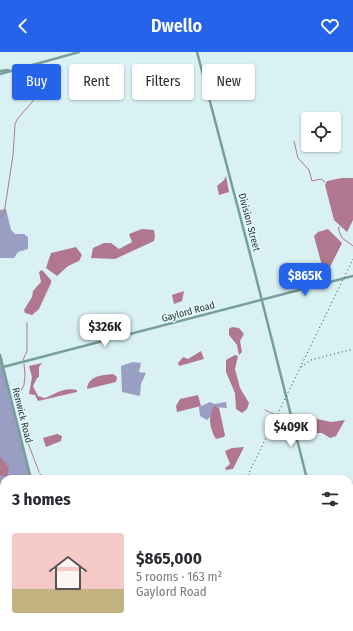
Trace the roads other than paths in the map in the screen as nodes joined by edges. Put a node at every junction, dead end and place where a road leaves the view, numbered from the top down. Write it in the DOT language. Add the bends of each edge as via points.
graph roads {
  1 [pos="79,52"];
  2 [pos="197,52"];
  3 [pos="0,72"];
  4 [pos="353,276"];
  5 [pos="262,300"];
  6 [pos="0,356"];
  7 [pos="3,367"];
  8 [pos="30,475"];
  9 [pos="306,475"];
  1 -- 3 [label="street"];
  2 -- 5 [label="street, Division Street"];
  4 -- 5 [label="street, Gaylord Road"];
  5 -- 7 [label="street, Gaylord Road"];
  5 -- 9 [label="street, Division Street"];
  6 -- 7 [label="street, Renwick Road"];
  7 -- 8 [label="street, Renwick Road"];
}
